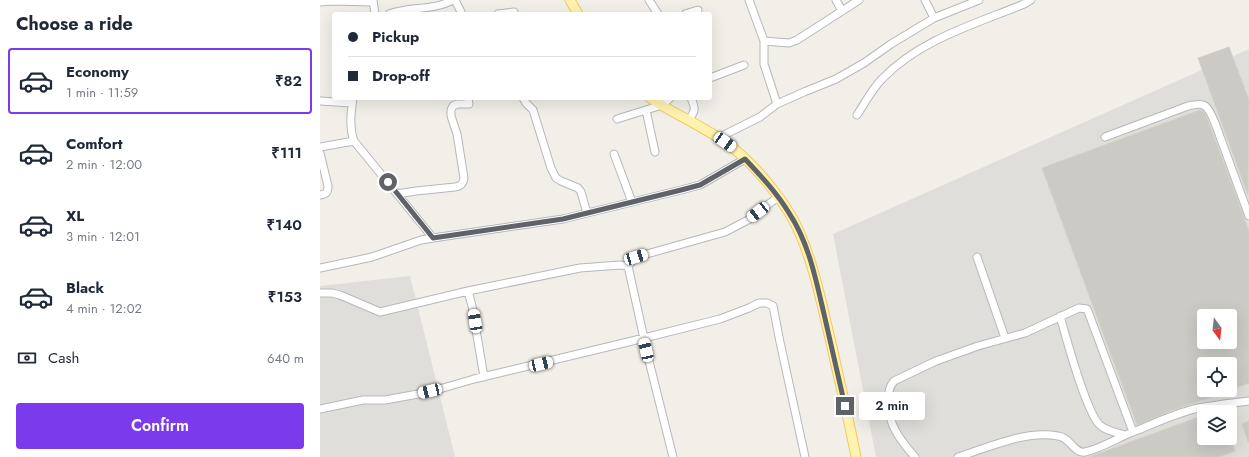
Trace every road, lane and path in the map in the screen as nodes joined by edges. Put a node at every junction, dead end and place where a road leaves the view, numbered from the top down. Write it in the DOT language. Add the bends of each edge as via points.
graph roads {
  1 [pos="454,0"];
  2 [pos="570,0"];
  3 [pos="649,0"];
  4 [pos="749,0"];
  5 [pos="836,0"];
  6 [pos="859,0"];
  7 [pos="925,0"];
  8 [pos="980,0"];
  9 [pos="1031,0"];
  10 [pos="373,1"];
  11 [pos="320,2"];
  12 [pos="698,10"];
  13 [pos="842,11"];
  14 [pos="375,12"];
  15 [pos="394,12"];
  16 [pos="461,12"];
  17 [pos="577,12"];
  18 [pos="657,12"];
  19 [pos="692,12"];
  20 [pos="934,18"];
  21 [pos="764,41"];
  22 [pos="744,65"];
  23 [pos="712,77"];
  24 [pos="353,100"];
  25 [pos="468,100"];
  26 [pos="525,100"];
  27 [pos="653,100"];
  28 [pos="668,100"];
  29 [pos="692,100"];
  30 [pos="320,101"];
  31 [pos="776,104"];
  32 [pos="662,105"];
  33 [pos="646,110"];
  34 [pos="857,115"];
  35 [pos="617,119"];
  36 [pos="688,120"];
  37 [pos="1105,137"];
  38 [pos="718,138"];
  39 [pos="354,141"];
  40 [pos="320,147"];
  41 [pos="655,152"];
  42 [pos="320,153"];
  43 [pos="614,154"];
  44 [pos="745,159"];
  45 [pos="397,194"];
  46 [pos="320,195"];
  47 [pos="778,197"];
  48 [pos="632,202"];
  49 [pos="586,213"];
  50 [pos="1249,216"];
  51 [pos="433,238"];
  52 [pos="977,257"];
  53 [pos="628,266"];
  54 [pos="320,268"];
  55 [pos="468,291"];
  56 [pos="320,293"];
  57 [pos="1060,316"];
  58 [pos="644,338"];
  59 [pos="1005,338"];
  60 [pos="484,377"];
  61 [pos="1249,401"];
  62 [pos="320,409"];
  63 [pos="1133,432"];
  64 [pos="1125,435"];
  65 [pos="673,457"];
  66 [pos="805,457"];
  67 [pos="856,457"];
  68 [pos="915,457"];
  69 [pos="958,457"];
  1 -- 15 [label="street" via="432,8"];
  1 -- 16 [label="street"];
  2 -- 17 [label="main road"];
  3 -- 18 [label="street"];
  4 -- 21 [label="street"];
  5 -- 13 [label="street"];
  6 -- 13 [label="street"];
  7 -- 20 [label="street"];
  8 -- 20 [label="street"];
  9 -- 34 [label="street" via="945,36 902,61 881,80"];
  10 -- 11 [label="street"];
  10 -- 14 [label="street"];
  12 -- 19 [label="street"];
  13 -- 21 [label="street" via="797,40 789,43"];
  20 -- 31 [label="street" via="836,79"];
  21 -- 31 [label="street" via="764,64"];
  22 -- 23 [label="street"];
  24 -- 30 [label="street"];
  24 -- 39 [label="street" via="351,132"];
  25 -- 45 [label="street" via="468,104 457,104 452,106 451,110 464,178 460,186"];
  26 -- 49 [label="street" via="533,110 556,178 578,188"];
  27 -- 32 [label="main road"];
  28 -- 32 [label="street"];
  29 -- 36 [label="street" via="694,111"];
  31 -- 38 [label="street" via="760,117"];
  32 -- 33 [label="street"];
  32 -- 36 [label="main road"];
  33 -- 35 [label="street"];
  33 -- 41 [label="street"];
  36 -- 38 [label="main road"];
  37 -- 50 [label="street" via="1188,106 1205,105 1215,123"];
  38 -- 44 [label="main road"];
  39 -- 40 [label="street"];
  39 -- 45 [label="street"];
  42 -- 46 [label="street" via="328,186 326,194"];
  43 -- 48 [label="street"];
  44 -- 47 [label="main road"];
  44 -- 48 [label="street" via="700,185"];
  45 -- 51 [label="street"];
  47 -- 53 [label="street" via="748,220 725,232 636,257"];
  47 -- 67 [label="main road" via="801,235 816,277"];
  48 -- 49 [label="street"];
  49 -- 51 [label="street" via="556,220"];
  51 -- 54 [label="street" via="372,257"];
  52 -- 59 [label="street"];
  53 -- 55 [label="street" via="580,268"];
  53 -- 58 [label="street"];
  55 -- 56 [label="street" via="387,312 380,312 340,295"];
  55 -- 60 [label="street"];
  57 -- 59 [label="street" via="1025,333"];
  57 -- 63 [label="street" via="1080,308 1087,309"];
  57 -- 64 [label="street" via="1083,390 1095,418 1102,427"];
  58 -- 60 [label="street"];
  58 -- 65 [label="street"];
  58 -- 66 [label="street" via="720,319 759,303 773,306"];
  59 -- 68 [label="street" via="936,361 890,385 888,397 891,420 897,434"];
  60 -- 62 [label="street" via="418,394 385,400 363,400"];
  61 -- 63 [label="street" via="1183,412"];
  63 -- 64 [label="street"];
  64 -- 69 [label="street" via="1084,453 1076,450 1063,436 1041,434 1021,437"];
}
